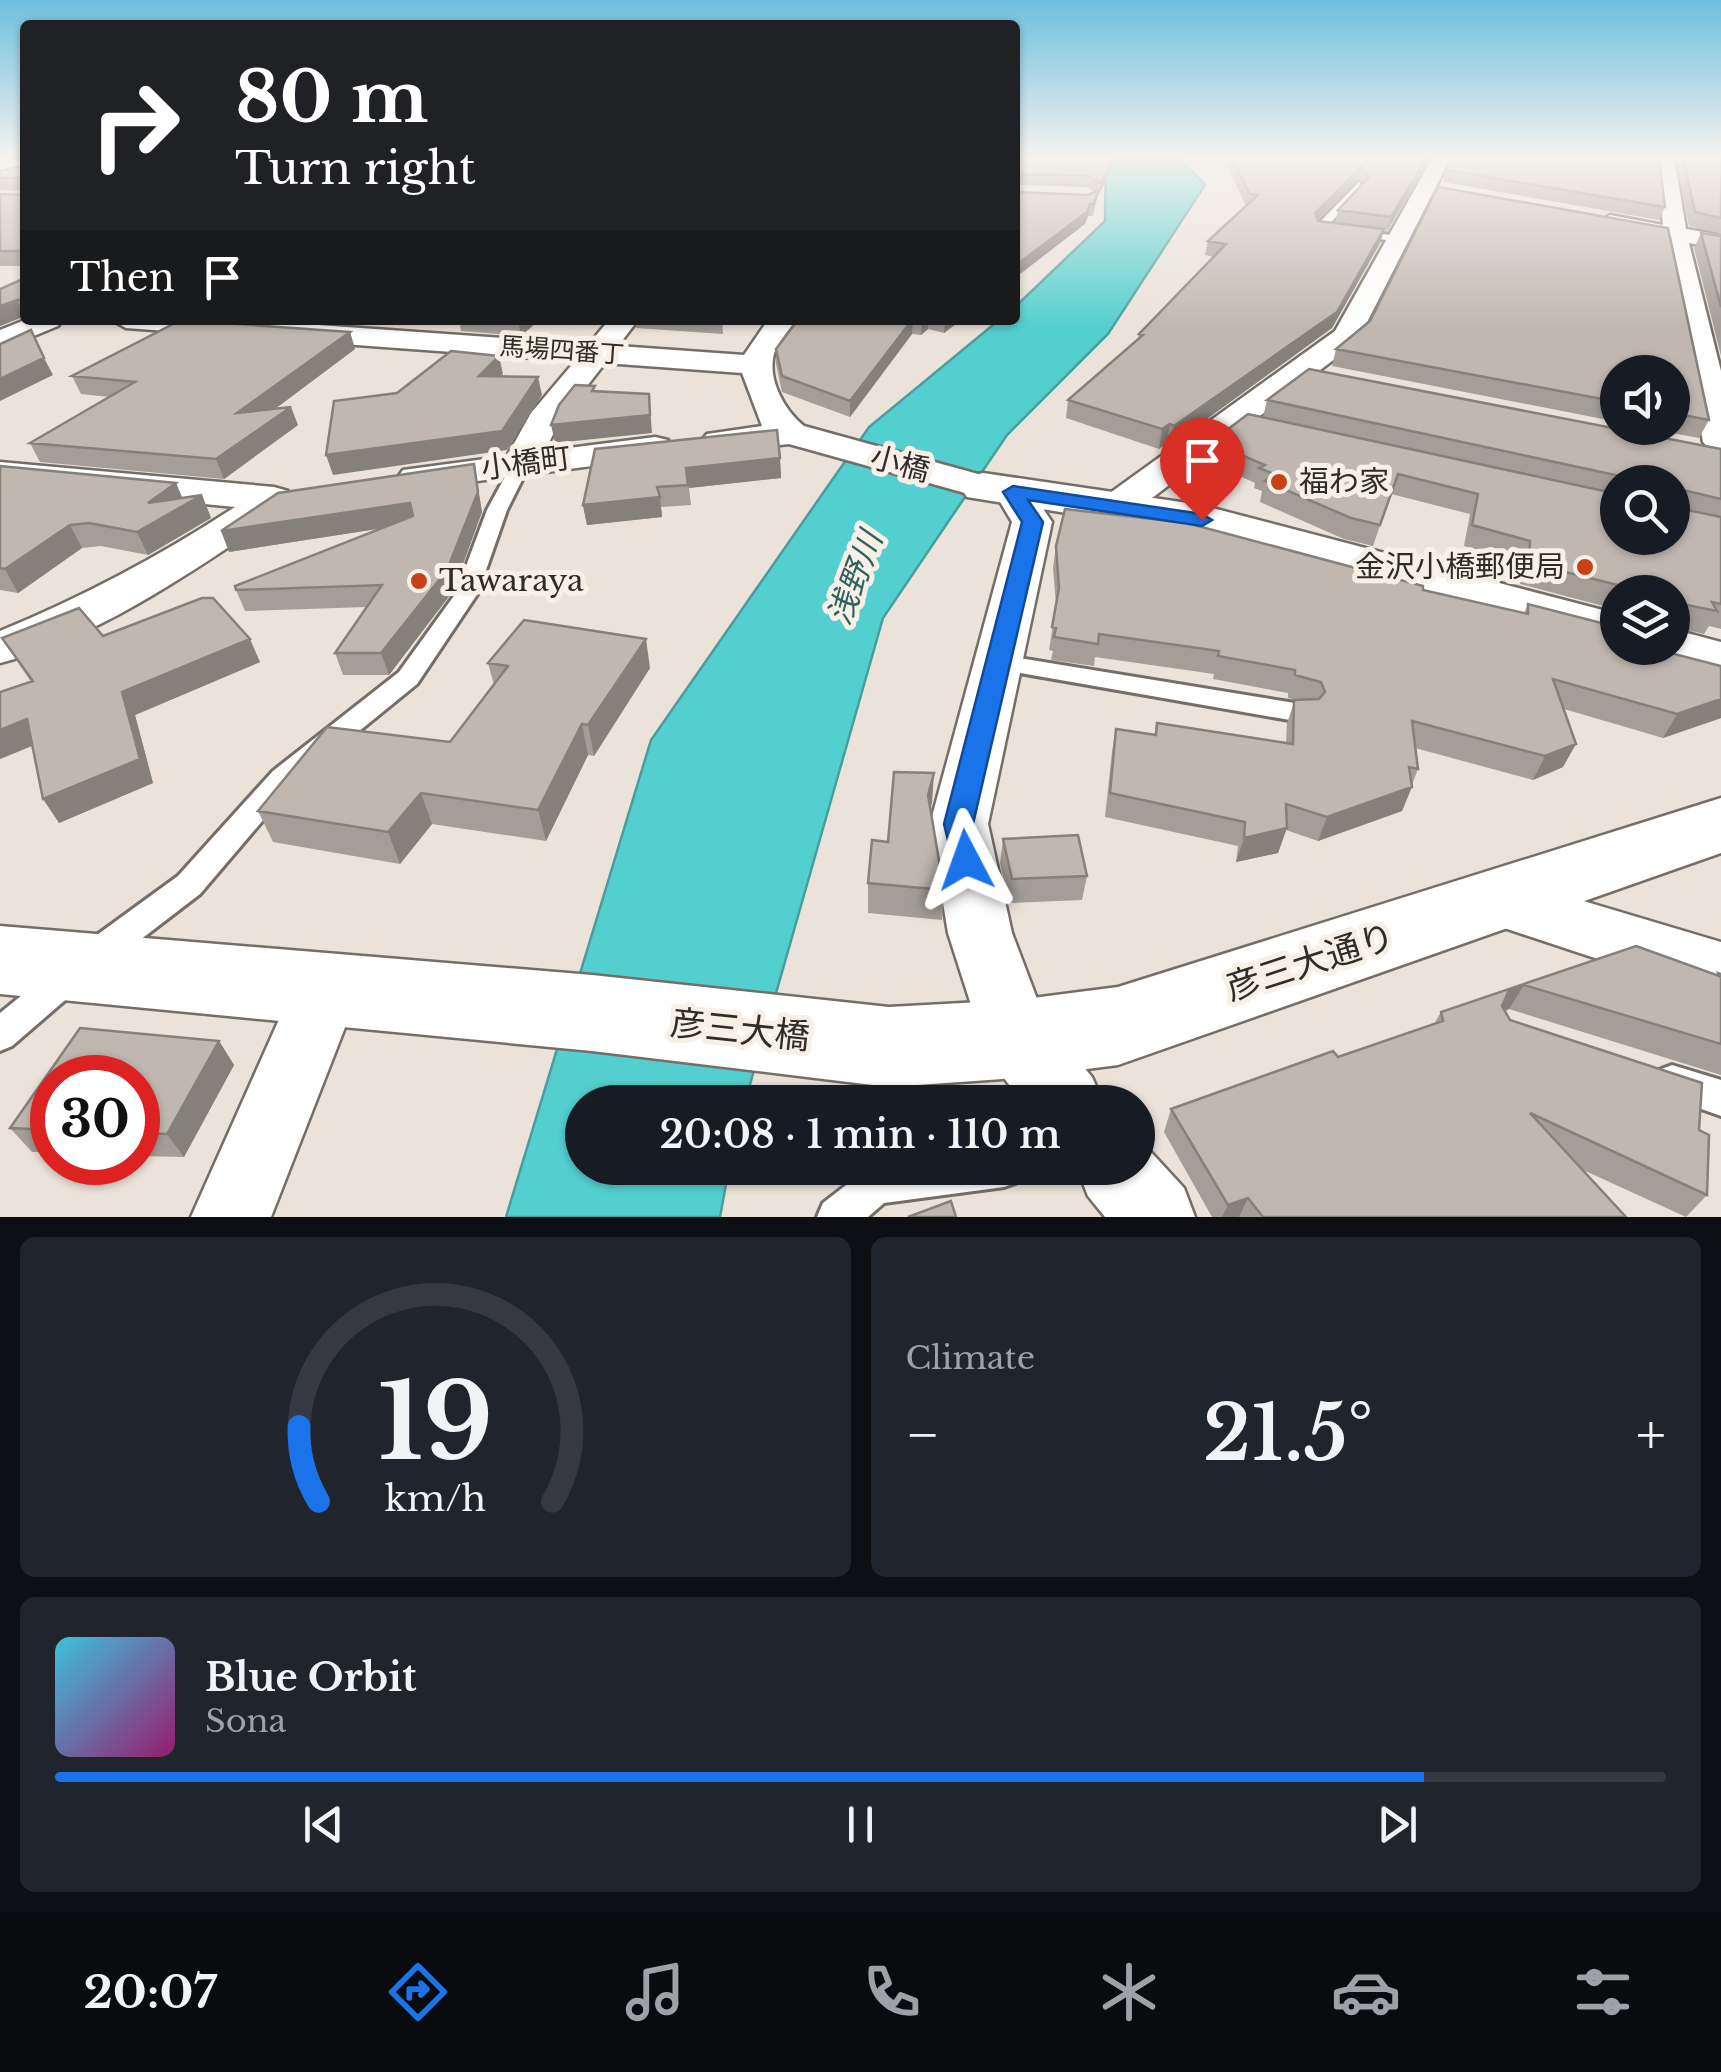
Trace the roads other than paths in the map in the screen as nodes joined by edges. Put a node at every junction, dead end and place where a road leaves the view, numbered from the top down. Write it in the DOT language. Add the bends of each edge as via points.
graph roads {
  1 [pos="1332,214"];
  2 [pos="1418,214"];
  3 [pos="1672,214"];
  4 [pos="1580,216"];
  5 [pos="1675,233"];
  6 [pos="1398,240"];
  7 [pos="1721,242"];
  8 [pos="1686,282"];
  9 [pos="1721,290"];
  10 [pos="37,325"];
  11 [pos="199,325"];
  12 [pos="619,325"];
  13 [pos="778,325"];
  14 [pos="0,341"];
  15 [pos="594,352"];
  16 [pos="758,365"];
  17 [pos="1298,374"];
  18 [pos="1337,381"];
  19 [pos="1714,385"];
  20 [pos="804,437"];
  21 [pos="1721,442"];
  22 [pos="1682,450"];
  23 [pos="1721,457"];
  24 [pos="522,462"];
  25 [pos="0,473"];
  26 [pos="388,482"];
  27 [pos="998,489"];
  28 [pos="1117,506"];
  29 [pos="1600,627"];
  30 [pos="0,648"];
  31 [pos="1690,652"];
  32 [pos="1721,660"];
  33 [pos="1000,663"];
  34 [pos="1301,713"];
  35 [pos="1721,825"];
  36 [pos="1496,900"];
  37 [pos="0,960"];
  38 [pos="82,965"];
  39 [pos="1721,971"];
  40 [pos="326,989"];
  41 [pos="0,1035"];
  42 [pos="1018,1040"];
  43 [pos="889,1047"];
  44 [pos="1632,1070"];
  45 [pos="1053,1085"];
  46 [pos="1721,1098"];
  47 [pos="875,1185"];
  48 [pos="1130,1185"];
  49 [pos="231,1217"];
  50 [pos="837,1217"];
  51 [pos="1156,1217"];
  1 -- 6 [label="lane" via="1319,228"];
  2 -- 6 [label="street"];
  3 -- 5 [label="street"];
  4 -- 5 [label="street"];
  5 -- 7 [label="street"];
  5 -- 8 [label="street"];
  6 -- 17 [label="street" via="1347,336"];
  8 -- 9 [label="street"];
  8 -- 19 [label="street"];
  10 -- 14 [label="street"];
  11 -- 15 [label="street, 馬場四番丁"];
  12 -- 15 [label="street"];
  13 -- 16 [label="street" via="759,352"];
  15 -- 16 [label="street, 馬場四番丁"];
  15 -- 24 [label="street" via="543,420"];
  16 -- 20 [label="street" via="773,418"];
  17 -- 18 [label="street"];
  17 -- 28 [label="street" via="1243,423"];
  19 -- 21 [label="street"];
  20 -- 24 [label="street, 小橋町"];
  20 -- 27 [label="street, 小橋"];
  22 -- 23 [label="street"];
  24 -- 26 [label="street, 小橋町"];
  24 -- 38 [label="lane" via="468,593 408,678 284,778 189,885"];
  25 -- 30 [label="street" via="292,496 86,612"];
  27 -- 28 [label="street"];
  27 -- 33 [label="street" via="1032,522"];
  28 -- 29 [label="street" via="1202,520"];
  31 -- 32 [label="street"];
  33 -- 34 [label="lane"];
  33 -- 42 [label="street" via="959,824 980,932"];
  35 -- 36 [label="street, 彦三大通り"];
  36 -- 39 [label="street"];
  36 -- 42 [label="street, 彦三大通り" via="1118,1026"];
  37 -- 38 [label="street, 彦三大橋"];
  38 -- 40 [label="street, 彦三大橋"];
  38 -- 41 [label="lane"];
  40 -- 43 [label="street, 彦三大橋"];
  40 -- 49 [label="street"];
  42 -- 43 [label="street, 彦三大通り"];
  42 -- 45 [label="street"];
  44 -- 46 [label="lane"];
  47 -- 50 [label="lane"];
  48 -- 51 [label="street"];
}
